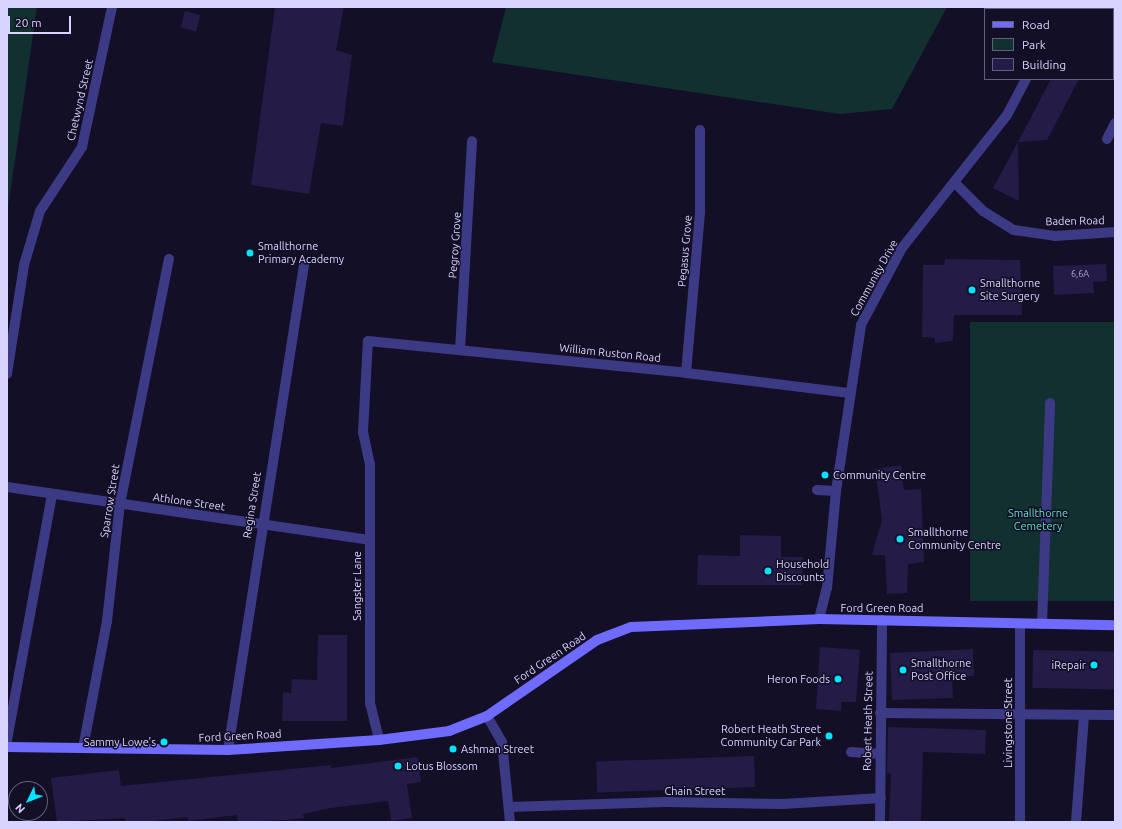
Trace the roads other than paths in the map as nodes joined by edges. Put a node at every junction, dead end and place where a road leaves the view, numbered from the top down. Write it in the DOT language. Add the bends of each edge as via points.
graph roads {
  1 [pos="112,7"];
  2 [pos="1025,80"];
  3 [pos="1115,123"];
  4 [pos="700,130"];
  5 [pos="1107,140"];
  6 [pos="472,141"];
  7 [pos="956,184"];
  8 [pos="1115,232"];
  9 [pos="169,259"];
  10 [pos="304,264"];
  11 [pos="368,341"];
  12 [pos="460,350"];
  13 [pos="686,372"];
  14 [pos="7,374"];
  15 [pos="850,393"];
  16 [pos="1050,403"];
  17 [pos="7,487"];
  18 [pos="817,490"];
  19 [pos="836,491"];
  20 [pos="52,494"];
  21 [pos="120,504"];
  22 [pos="261,525"];
  23 [pos="369,540"];
  24 [pos="819,619"];
  25 [pos="882,620"];
  26 [pos="1020,624"];
  27 [pos="1042,624"];
  28 [pos="1115,624"];
  29 [pos="880,713"];
  30 [pos="1115,715"];
  31 [pos="487,716"];
  32 [pos="1020,716"];
  33 [pos="1084,716"];
  34 [pos="7,740"];
  35 [pos="379,740"];
  36 [pos="7,747"];
  37 [pos="83,748"];
  38 [pos="228,750"];
  39 [pos="851,752"];
  40 [pos="878,754"];
  41 [pos="881,798"];
  42 [pos="509,808"];
  43 [pos="510,822"];
  44 [pos="880,822"];
  45 [pos="1020,822"];
  46 [pos="1076,822"];
  1 -- 14 [label="street, Chetwynd Street" via="82,147 40,211 24,265"];
  2 -- 7 [label="street, Community Drive" via="1007,115"];
  3 -- 5 [label="street"];
  4 -- 13 [label="street, Pegasus Grove" via="700,212"];
  6 -- 12 [label="street, Pegroy Grove"];
  7 -- 8 [label="street, Baden Road" via="983,211 1014,230 1055,236"];
  7 -- 15 [label="street, Community Drive" via="902,248 861,325"];
  9 -- 21 [label="street, Sparrow Street"];
  10 -- 22 [label="street, Regina Street"];
  11 -- 12 [label="street, William Ruston Road"];
  11 -- 23 [label="street, Sangster Lane" via="363,432 370,464"];
  12 -- 13 [label="street, William Ruston Road"];
  13 -- 15 [label="street, William Ruston Road"];
  15 -- 19 [label="street, Community Drive"];
  16 -- 27 [label="street"];
  17 -- 20 [label="street, Athlone Street"];
  18 -- 19 [label="street"];
  19 -- 24 [label="street, Community Drive" via="827,588"];
  20 -- 21 [label="street, Athlone Street"];
  20 -- 34 [label="street"];
  21 -- 22 [label="street, Athlone Street"];
  21 -- 37 [label="street, Sparrow Street" via="107,621"];
  22 -- 23 [label="street, Athlone Street"];
  22 -- 38 [label="street, Regina Street"];
  23 -- 35 [label="street, Sangster Lane" via="370,703"];
  24 -- 25 [label="main road, Ford Green Road"];
  24 -- 31 [label="main road, Ford Green Road" via="631,627 597,640"];
  25 -- 26 [label="main road, Ford Green Road"];
  25 -- 29 [label="street, Robert Heath Street"];
  26 -- 27 [label="main road, Ford Green Road"];
  26 -- 32 [label="street, Livingstone Street"];
  27 -- 28 [label="main road, Ford Green Road"];
  29 -- 32 [label="street"];
  29 -- 40 [label="street, Robert Heath Street"];
  30 -- 33 [label="street"];
  31 -- 35 [label="main road, Ford Green Road" via="449,731"];
  31 -- 42 [label="street" via="502,742"];
  32 -- 33 [label="street"];
  32 -- 45 [label="street, Livingstone Street"];
  33 -- 46 [label="street"];
  35 -- 38 [label="main road, Ford Green Road"];
  36 -- 37 [label="main road, Ford Green Road"];
  37 -- 38 [label="main road, Ford Green Road"];
  39 -- 40 [label="street"];
  40 -- 41 [label="street, Robert Heath Street"];
  41 -- 42 [label="street, Chain Street" via="783,804 665,802"];
  41 -- 44 [label="street, Robert Heath Street"];
  42 -- 43 [label="street"];
}
